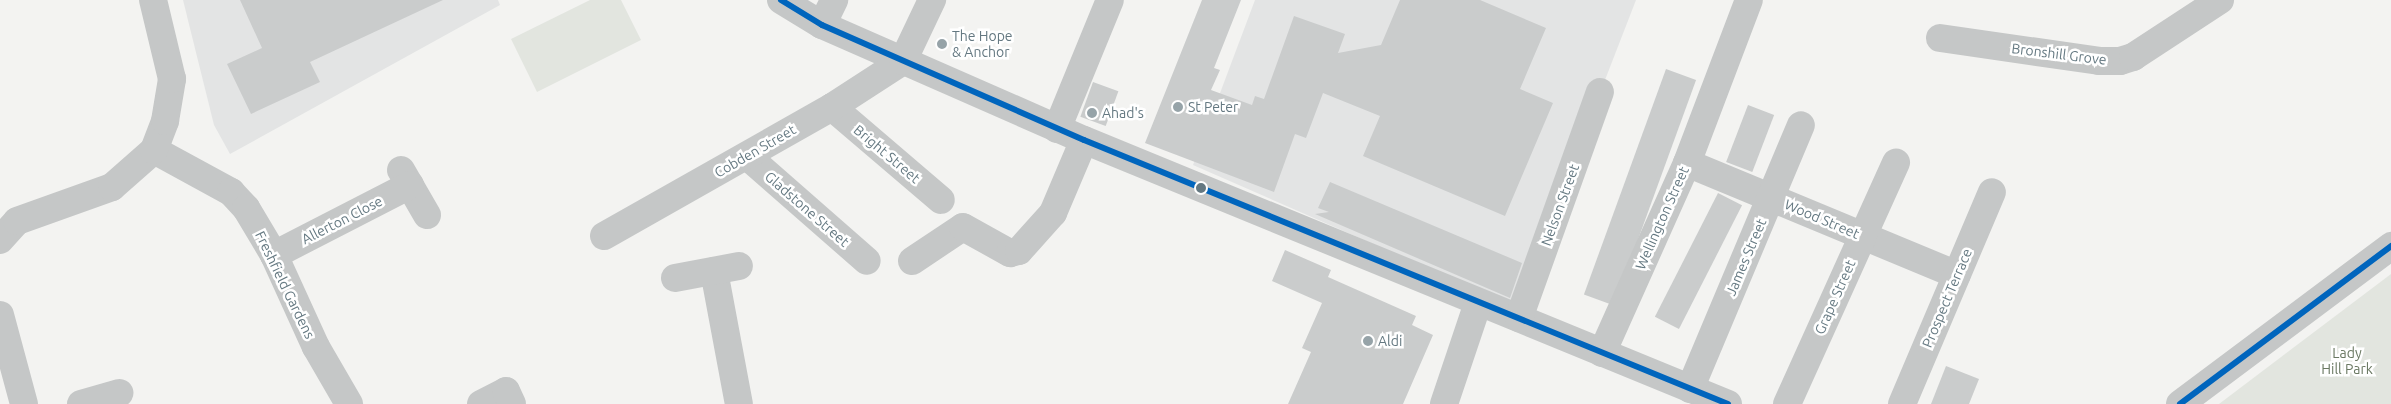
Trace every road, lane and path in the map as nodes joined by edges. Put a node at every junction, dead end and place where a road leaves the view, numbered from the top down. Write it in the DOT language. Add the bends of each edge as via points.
graph roads {
  1 [pos="153,0"];
  2 [pos="781,0"];
  3 [pos="834,0"];
  4 [pos="932,0"];
  5 [pos="1110,0"];
  6 [pos="1749,0"];
  7 [pos="2220,0"];
  8 [pos="822,25"];
  9 [pos="1940,38"];
  10 [pos="903,61"];
  11 [pos="1600,92"];
  12 [pos="832,107"];
  13 [pos="1801,125"];
  14 [pos="1057,128"];
  15 [pos="1084,140"];
  16 [pos="154,150"];
  17 [pos="747,156"];
  18 [pos="1687,163"];
  19 [pos="1896,163"];
  20 [pos="1992,192"];
  21 [pos="1771,197"];
  22 [pos="941,200"];
  23 [pos="427,215"];
  24 [pos="2,233"];
  25 [pos="604,236"];
  26 [pos="1863,236"];
  27 [pos="2391,246"];
  28 [pos="274,255"];
  29 [pos="912,260"];
  30 [pos="867,261"];
  31 [pos="1957,275"];
  32 [pos="675,278"];
  33 [pos="1478,303"];
  34 [pos="0,315"];
  35 [pos="1519,318"];
  36 [pos="1602,353"];
  37 [pos="1690,389"];
  38 [pos="119,394"];
  39 [pos="24,404"];
  40 [pos="81,404"];
  41 [pos="349,404"];
  42 [pos="481,404"];
  43 [pos="512,404"];
  44 [pos="739,404"];
  45 [pos="1444,404"];
  46 [pos="1728,404"];
  47 [pos="1787,404"];
  48 [pos="1902,404"];
  49 [pos="2180,404"];
  1 -- 16 [label="street" via="172,80 165,121"];
  2 -- 8 [label="street"];
  3 -- 8 [label="street"];
  4 -- 10 [label="street"];
  5 -- 14 [label="street"];
  6 -- 18 [label="street, Wellington Street"];
  7 -- 9 [label="street, Bronshill Grove" via="2133,57 2120,60 2099,61"];
  8 -- 10 [label="street"];
  10 -- 12 [label="street, Cobden Street"];
  10 -- 14 [label="street"];
  11 -- 35 [label="street, Nelson Street"];
  12 -- 17 [label="street, Cobden Street"];
  12 -- 22 [label="street, Bright Street"];
  13 -- 21 [label="street, James Street"];
  14 -- 15 [label="street"];
  15 -- 29 [label="street" via="1053,213 1019,251 1010,253 963,227"];
  15 -- 33 [label="street"];
  16 -- 24 [label="street" via="112,187 17,221"];
  16 -- 28 [label="street, Freshfield Gardens" via="231,192"];
  17 -- 25 [label="street, Cobden Street"];
  17 -- 30 [label="street, Gladstone Street"];
  18 -- 21 [label="street, Wood Street"];
  18 -- 36 [label="street, Wellington Street"];
  19 -- 26 [label="street, Grape Street"];
  20 -- 31 [label="street, Prospect Terrace"];
  21 -- 26 [label="street, Wood Street"];
  21 -- 37 [label="street, James Street"];
  23 -- 28 [label="street, Allerton Close" via="405,177"];
  26 -- 31 [label="street, Wood Street"];
  26 -- 47 [label="street, Grape Street"];
  27 -- 49 [label="street"];
  28 -- 41 [label="street, Freshfield Gardens" via="316,347"];
  31 -- 48 [label="street, Prospect Terrace"];
  32 -- 44 [label="street" via="727,269"];
  33 -- 35 [label="street"];
  33 -- 45 [label="street"];
  34 -- 39 [label="street"];
  35 -- 36 [label="street"];
  36 -- 37 [label="street"];
  37 -- 46 [label="street"];
  38 -- 40 [label="street"];
  42 -- 43 [label="street" via="506,391"];
}
